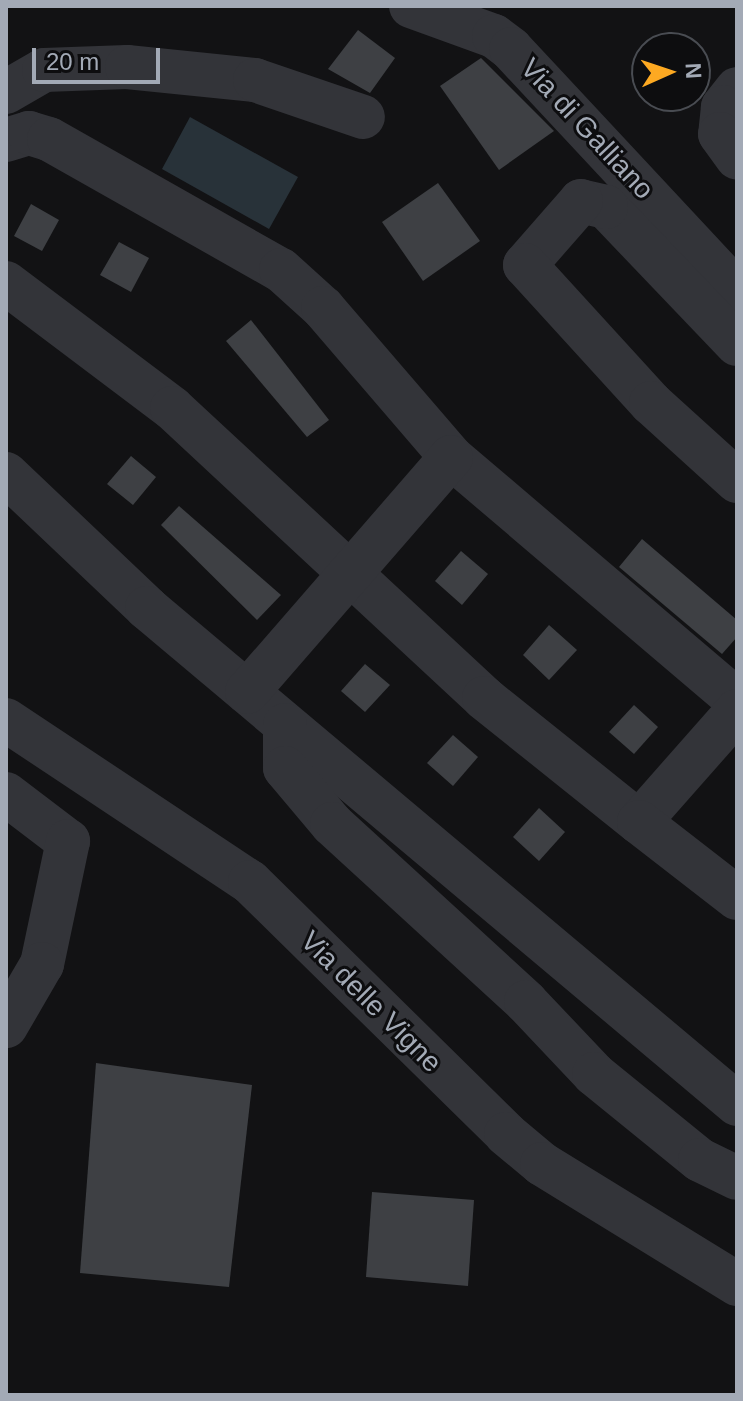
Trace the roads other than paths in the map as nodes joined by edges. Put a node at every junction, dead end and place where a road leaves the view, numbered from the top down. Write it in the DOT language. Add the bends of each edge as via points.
graph roads {
  1 [pos="411,6"];
  2 [pos="737,89"];
  3 [pos="6,92"];
  4 [pos="363,117"];
  5 [pos="6,140"];
  6 [pos="737,157"];
  7 [pos="6,283"];
  8 [pos="737,291"];
  9 [pos="737,344"];
  10 [pos="451,457"];
  11 [pos="6,474"];
  12 [pos="737,481"];
  13 [pos="348,571"];
  14 [pos="247,692"];
  15 [pos="737,700"];
  16 [pos="737,711"];
  17 [pos="6,720"];
  18 [pos="285,725"];
  19 [pos="6,794"];
  20 [pos="639,822"];
  21 [pos="737,898"];
  22 [pos="6,1026"];
  23 [pos="737,1104"];
  24 [pos="737,1178"];
  25 [pos="737,1284"];
  1 -- 8 [label="street, Via di Galliano" via="494,36 511,49"];
  2 -- 6 [label="street" via="723,107 720,134"];
  3 -- 4 [label="street" via="44,70 127,67 255,80"];
  5 -- 10 [label="street" via="29,133 49,139 281,270 323,308"];
  7 -- 13 [label="street" via="172,408"];
  9 -- 12 [label="street" via="606,207 581,201 525,265 651,403"];
  10 -- 13 [label="street"];
  10 -- 15 [label="street"];
  11 -- 14 [label="street" via="147,608"];
  13 -- 14 [label="street"];
  13 -- 20 [label="street" via="484,698"];
  14 -- 18 [label="street"];
  16 -- 20 [label="street"];
  17 -- 25 [label="street, Via delle Vigne" via="250,882 542,1164"];
  18 -- 23 [label="street"];
  18 -- 24 [label="street" via="285,768 332,824 526,1002 594,1074 700,1160"];
  19 -- 22 [label="street" via="68,841 42,964"];
  20 -- 21 [label="street"];
}
